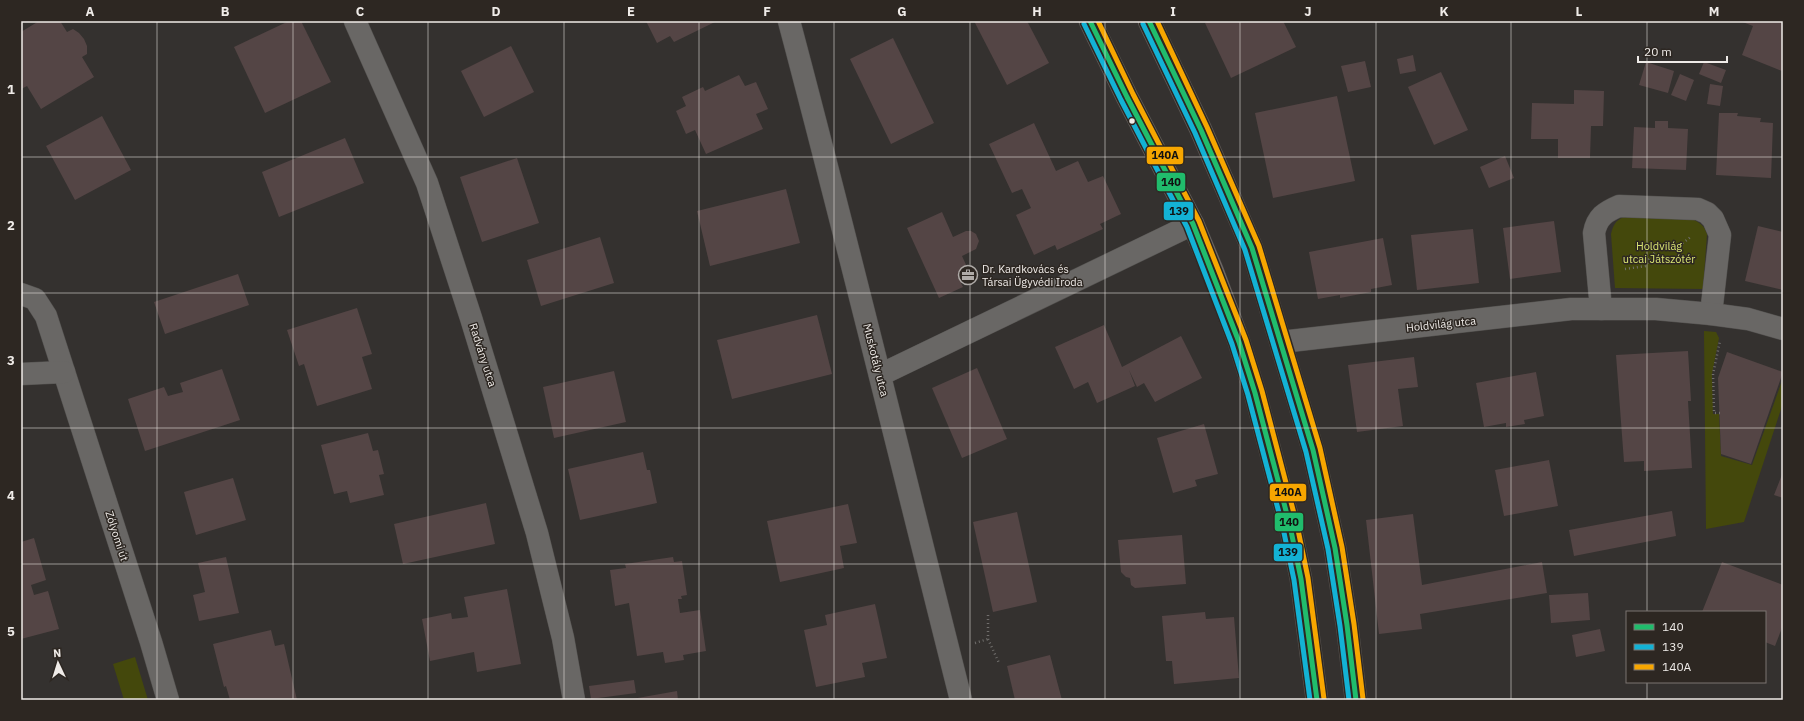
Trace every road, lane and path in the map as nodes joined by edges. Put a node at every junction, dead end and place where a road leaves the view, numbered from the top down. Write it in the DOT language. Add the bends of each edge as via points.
graph roads {
  1 [pos="355,21"];
  2 [pos="789,21"];
  3 [pos="1090,21"];
  4 [pos="1149,21"];
  5 [pos="1193,224"];
  6 [pos="1720,235"];
  7 [pos="1598,274"];
  8 [pos="21,294"];
  9 [pos="1601,309"];
  10 [pos="1719,315"];
  11 [pos="1783,329"];
  12 [pos="1281,342"];
  13 [pos="64,372"];
  14 [pos="21,374"];
  15 [pos="880,375"];
  16 [pos="1720,413"];
  17 [pos="988,615"];
  18 [pos="999,663"];
  19 [pos="168,700"];
  20 [pos="574,700"];
  21 [pos="961,700"];
  22 [pos="1317,700"];
  23 [pos="1356,700"];
  1 -- 20 [label="street, Radvány utca" via="427,183 471,318 537,533 563,638"];
  2 -- 15 [label="street, Muskotály utca"];
  3 -- 5 [label="main road" via="1126,97"];
  4 -- 12 [label="main road" via="1201,130 1252,248"];
  5 -- 15 [label="street"];
  5 -- 22 [label="main road" via="1239,342 1284,498 1301,579"];
  6 -- 7 [label="path" via="1691,236 1679,246 1658,249 1646,266 1627,267 1614,273"];
  6 -- 7 [label="street" via="1713,219 1698,209 1619,206 1596,222 1594,233"];
  6 -- 10 [label="street"];
  7 -- 9 [label="street"];
  8 -- 13 [label="street, Zólyomi út" via="35,299 46,316"];
  9 -- 10 [label="street, Holdvilág utca" via="1656,309"];
  9 -- 12 [label="street, Holdvilág utca" via="1571,309"];
  10 -- 11 [label="street, Holdvilág utca" via="1748,319"];
  10 -- 16 [label="path" via="1713,374 1714,413"];
  12 -- 23 [label="main road" via="1313,450 1335,548"];
  13 -- 14 [label="street"];
  13 -- 19 [label="street, Zólyomi út"];
  15 -- 21 [label="street, Muskotály utca"];
  17 -- 18 [label="path" via="988,639"];
}
